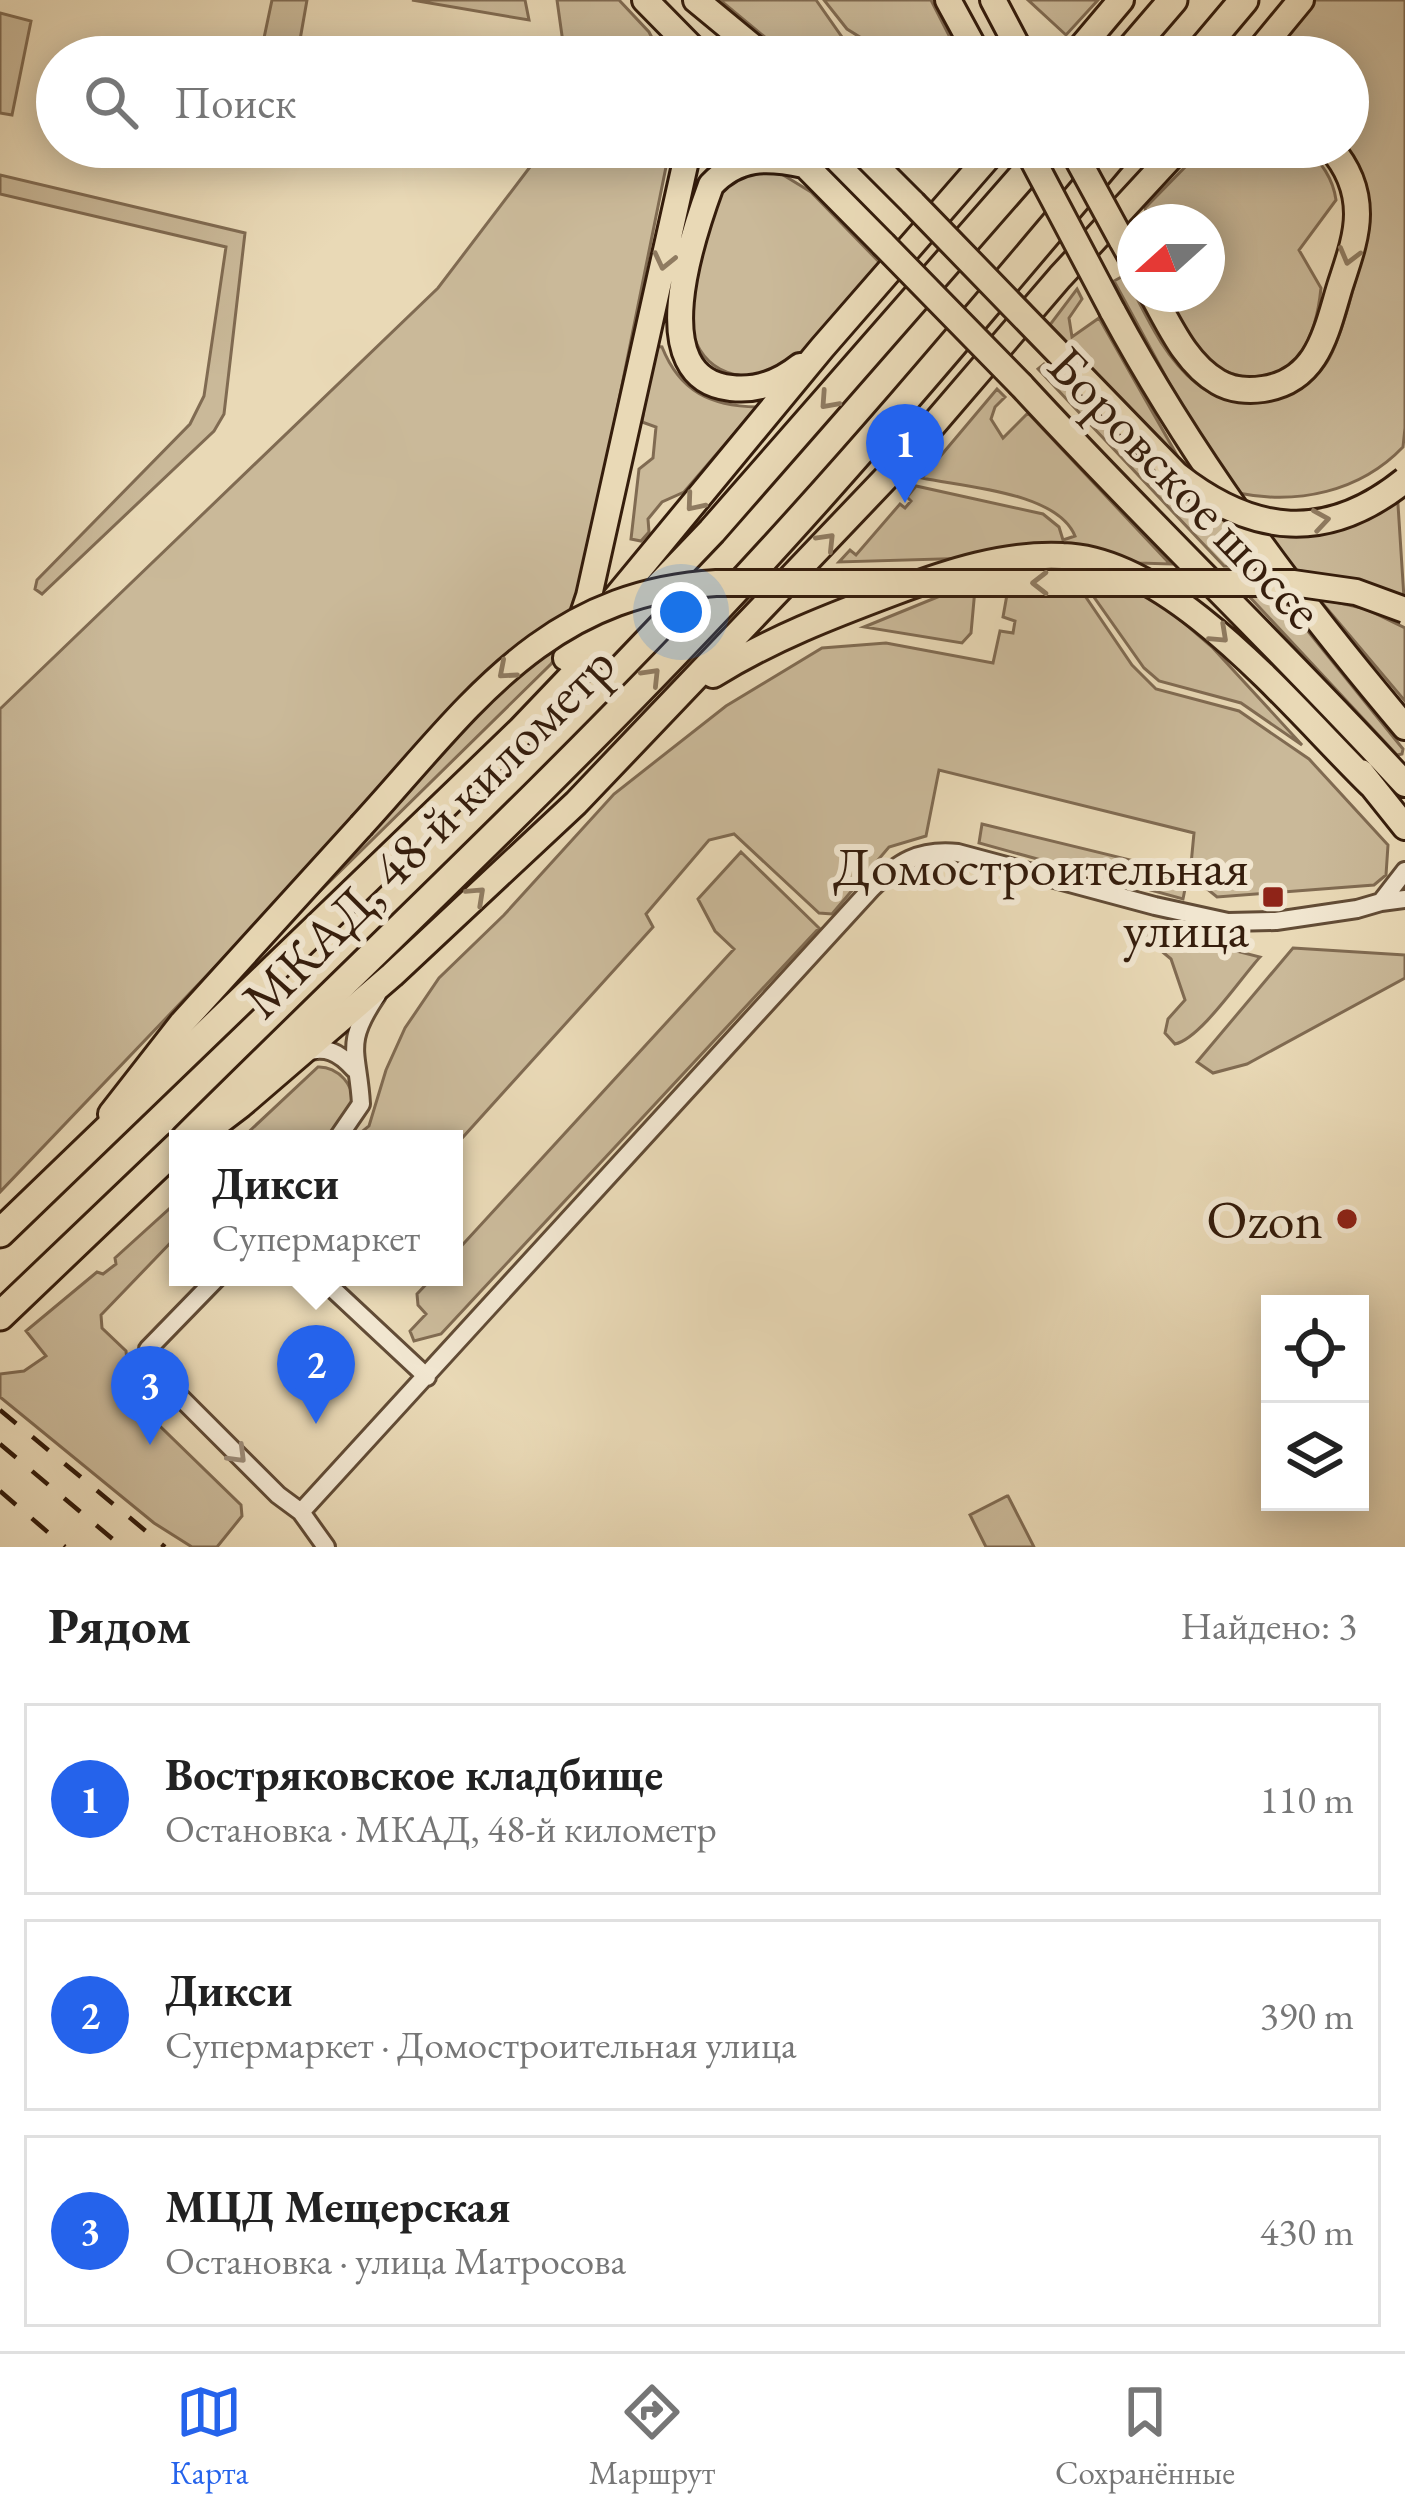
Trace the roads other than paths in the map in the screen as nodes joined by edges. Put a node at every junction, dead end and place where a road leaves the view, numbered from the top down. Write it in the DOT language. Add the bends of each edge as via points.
graph roads {
  1 [pos="645,0"];
  2 [pos="696,0"];
  3 [pos="948,0"];
  4 [pos="993,0"];
  5 [pos="1121,0"];
  6 [pos="1173,0"];
  7 [pos="1244,0"];
  8 [pos="1301,0"];
  9 [pos="668,36"];
  10 [pos="680,36"];
  11 [pos="740,36"];
  12 [pos="968,36"];
  13 [pos="1012,36"];
  14 [pos="1091,36"];
  15 [pos="1142,36"];
  16 [pos="1214,36"];
  17 [pos="1271,36"];
  18 [pos="684,168"];
  19 [pos="729,168"];
  20 [pos="808,168"];
  21 [pos="878,168"];
  22 [pos="979,168"];
  23 [pos="1030,168"];
  24 [pos="1038,168"];
  25 [pos="1082,168"];
  26 [pos="1102,168"];
  27 [pos="1161,168"];
  28 [pos="1346,168"];
  29 [pos="1117,233"];
  30 [pos="1162,312"];
  31 [pos="822,348"];
  32 [pos="1405,480"];
  33 [pos="1405,610"];
  34 [pos="1255,631"];
  35 [pos="566,658"];
  36 [pos="660,718"];
  37 [pos="1405,727"];
  38 [pos="521,731"];
  39 [pos="1405,784"];
  40 [pos="1371,785"];
  41 [pos="1405,827"];
  42 [pos="1405,871"];
  43 [pos="1405,899"];
  44 [pos="1381,902"];
  45 [pos="392,975"];
  46 [pos="301,1054"];
  47 [pos="354,1070"];
  48 [pos="193,1130"];
  49 [pos="207,1130"];
  50 [pos="343,1130"];
  51 [pos="169,1157"];
  52 [pos="75,1160"];
  53 [pos="0,1233"];
  54 [pos="209,1286"];
  55 [pos="330,1286"];
  56 [pos="1,1315"];
  57 [pos="427,1377"];
  58 [pos="301,1512"];
  59 [pos="326,1547"];
  1 -- 9 [label="main road"];
  1 -- 10 [label="main road"];
  2 -- 11 [label="main road"];
  3 -- 12 [label="main road"];
  4 -- 13 [label="main road"];
  5 -- 14 [label="main road"];
  6 -- 15 [label="highway"];
  7 -- 16 [label="highway"];
  8 -- 17 [label="main road"];
  18 -- 35 [label="main road, one-way" via="589,596"];
  19 -- 31 [label="main road" via="710,185 684,276 680,339 703,377 725,388 772,383"];
  20 -- 34 [label="main road, Боровское шоссе, bridge"];
  21 -- 32 [label="main road, one-way, bridge" via="1177,475 1228,511 1312,523 1352,514"];
  22 -- 31 [label="main road"];
  23 -- 38 [label="highway, МКАД, 48-й километр, one-way" via="727,515"];
  24 -- 37 [label="main road, Боровское шоссе, bridge" via="1168,410 1255,538"];
  25 -- 29 [label="main road, bridge"];
  48 -- 26 [label="highway, МКАД, 48-й километр, one-way" via="722,604"];
  36 -- 27 [label="main road, one-way"];
  28 -- 30 [label="main road, one-way" via="1356,231 1324,340 1294,380 1257,390 1218,382"];
  31 -- 35 [label="main road, one-way"];
  33 -- 52 [label="main road, one-way, bridge" via="1356,592 1293,583 716,583 659,589 595,609 492,683 182,1023"];
  34 -- 39 [label="main road, Боровское шоссе"];
  34 -- 40 [label="main road"];
  35 -- 38 [label="main road"];
  36 -- 40 [label="main road, one-way" via="713,674 788,632 954,572 1064,556 1112,565 1177,600"];
  45 -- 36 [label="main road, one-way"];
  38 -- 52 [label="highway, МКАД, 48-й километр"];
  40 -- 41 [label="main road"];
  42 -- 44 [label="street"];
  43 -- 44 [label="street"];
  44 -- 57 [label="street" via="1313,917 1228,922 958,854 909,857 871,889"];
  45 -- 46 [label="main road"];
  45 -- 47 [label="street" via="355,1034"];
  46 -- 47 [label="street" via="327,1050"];
  46 -- 49 [label="main road"];
  47 -- 50 [label="street" via="361,1104"];
  51 -- 56 [label="highway"];
  52 -- 53 [label="highway, МКАД, 48-й километр"];
  54 -- 58 [label="street, one-way" via="148,1349 152,1367"];
  55 -- 57 [label="street"];
  57 -- 58 [label="street"];
  58 -- 59 [label="street"];
}
